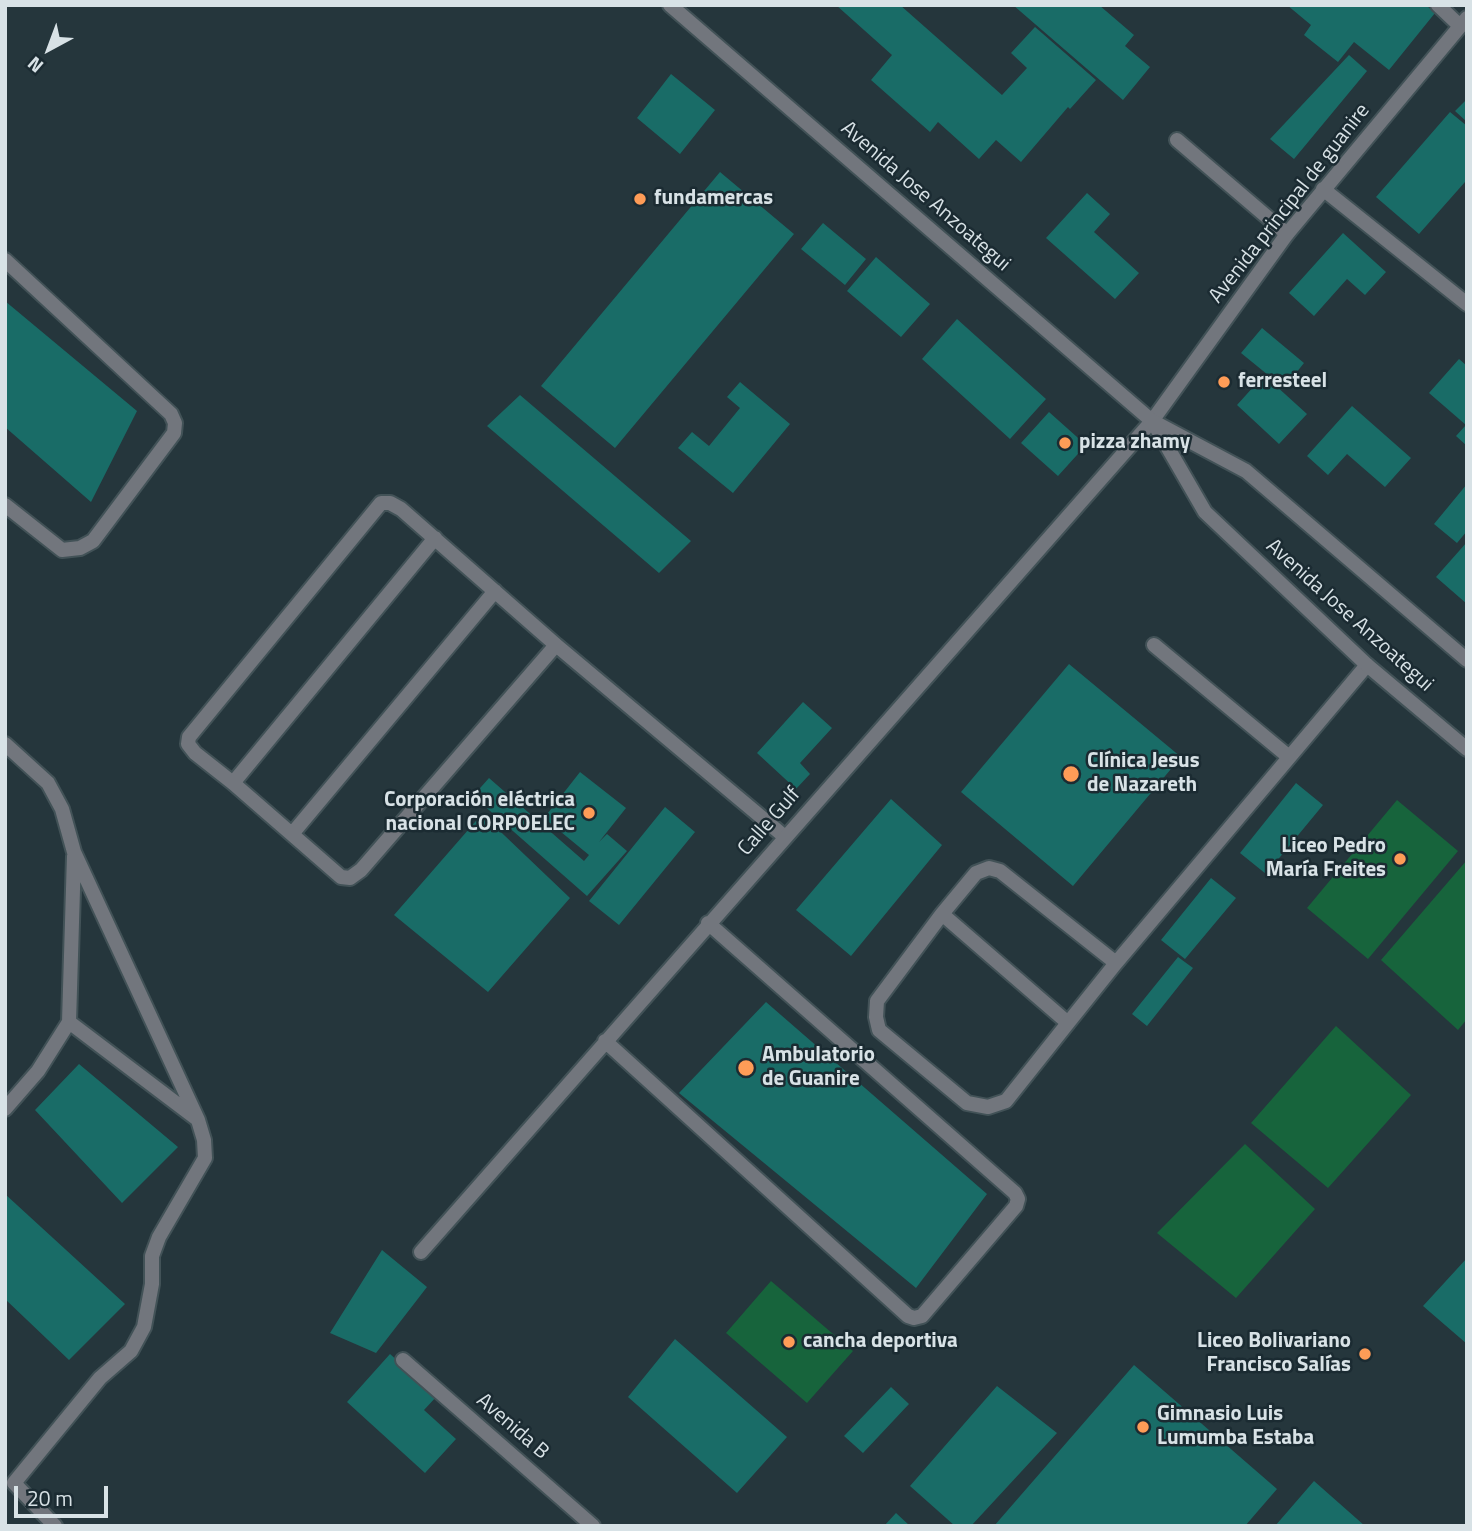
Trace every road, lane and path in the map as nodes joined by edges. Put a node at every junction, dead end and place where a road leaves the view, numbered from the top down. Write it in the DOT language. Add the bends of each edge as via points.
graph roads {
  1 [pos="670,5"];
  2 [pos="1438,5"];
  3 [pos="1464,22"];
  4 [pos="1177,140"];
  5 [pos="1324,189"];
  6 [pos="1287,234"];
  7 [pos="5,260"];
  8 [pos="1467,304"];
  9 [pos="1152,421"];
  10 [pos="5,505"];
  11 [pos="435,538"];
  12 [pos="495,591"];
  13 [pos="1154,645"];
  14 [pos="556,646"];
  15 [pos="1467,660"];
  16 [pos="1367,665"];
  17 [pos="5,744"];
  18 [pos="1467,749"];
  19 [pos="1289,757"];
  20 [pos="233,783"];
  21 [pos="292,834"];
  22 [pos="785,837"];
  23 [pos="74,852"];
  24 [pos="942,914"];
  25 [pos="708,923"];
  26 [pos="1116,963"];
  27 [pos="69,1022"];
  28 [pos="1068,1024"];
  29 [pos="605,1041"];
  30 [pos="5,1109"];
  31 [pos="198,1120"];
  32 [pos="421,1252"];
  33 [pos="403,1360"];
  34 [pos="10,1479"];
  35 [pos="54,1526"];
  36 [pos="593,1526"];
  1 -- 9 [label="street, Avenida Jose Anzoategui"];
  2 -- 3 [label="street"];
  3 -- 5 [label="street, Avenida principal de guanire"];
  4 -- 6 [label="street"];
  5 -- 6 [label="street, Avenida principal de guanire"];
  5 -- 8 [label="street"];
  6 -- 9 [label="street, Avenida principal de guanire"];
  7 -- 10 [label="street" via="171,414 175,424 174,433 93,541 80,548 62,550"];
  9 -- 15 [label="street, Avenida Jose Anzoategui" via="1246,471"];
  9 -- 16 [label="street, Avenida Jose Anzoategui" via="1205,512"];
  9 -- 22 [label="street, Calle Gulf"];
  11 -- 12 [label="street"];
  11 -- 20 [label="street"];
  11 -- 20 [label="street" via="401,509 381,503 337,556 189,737 195,753"];
  12 -- 14 [label="street"];
  12 -- 21 [label="street"];
  13 -- 19 [label="street"];
  14 -- 21 [label="street" via="350,878 341,877"];
  14 -- 22 [label="street"];
  16 -- 18 [label="street, Avenida Jose Anzoategui"];
  16 -- 19 [label="street"];
  17 -- 23 [label="street" via="48,783 62,809"];
  19 -- 26 [label="street"];
  20 -- 21 [label="street"];
  22 -- 25 [label="street, Calle Gulf"];
  23 -- 27 [label="street"];
  23 -- 31 [label="street"];
  24 -- 26 [label="street" via="976,873 989,868 1000,871"];
  24 -- 28 [label="street"];
  24 -- 28 [label="street" via="877,1001 879,1030 967,1103 988,1107 1006,1101"];
  25 -- 29 [label="street, Calle Gulf"];
  25 -- 29 [label="street" via="1015,1193 1016,1206 922,1316 908,1316"];
  26 -- 28 [label="street"];
  27 -- 30 [label="street" via="38,1071"];
  27 -- 31 [label="street"];
  29 -- 32 [label="street, Calle Gulf"];
  31 -- 34 [label="street" via="205,1158 152,1256 144,1326 131,1351 100,1378"];
  33 -- 36 [label="street, Avenida B"];
  34 -- 35 [label="street"];
}
